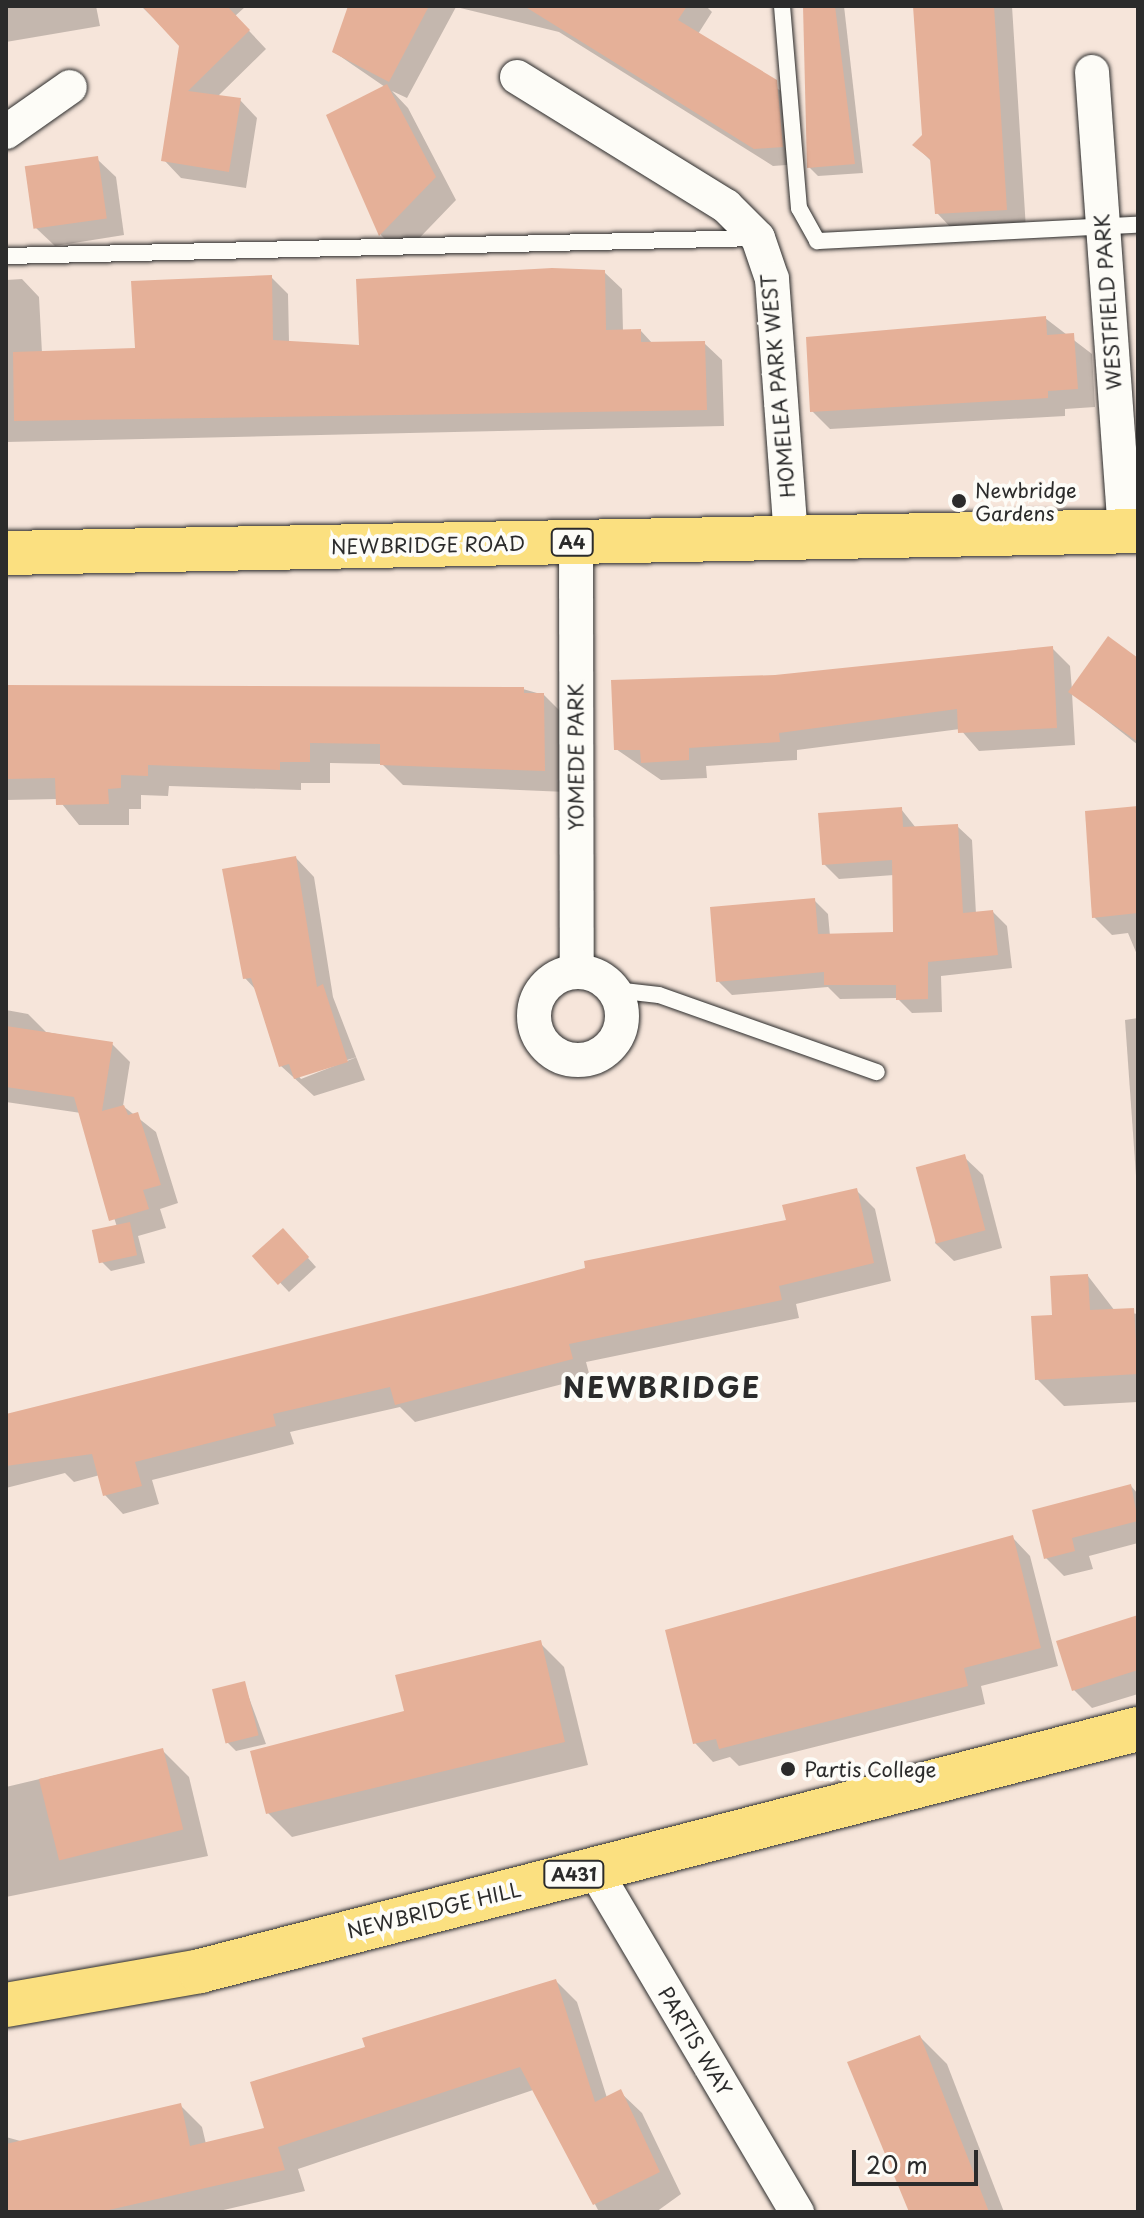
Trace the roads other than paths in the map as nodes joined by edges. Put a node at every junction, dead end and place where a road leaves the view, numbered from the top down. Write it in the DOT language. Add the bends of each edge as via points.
graph roads {
  1 [pos="782,6"];
  2 [pos="1092,72"];
  3 [pos="517,77"];
  4 [pos="70,87"];
  5 [pos="6,132"];
  6 [pos="1138,225"];
  7 [pos="1102,227"];
  8 [pos="758,238"];
  9 [pos="6,256"];
  10 [pos="1132,531"];
  11 [pos="791,538"];
  12 [pos="576,542"];
  13 [pos="6,553"];
  14 [pos="577,971"];
  15 [pos="615,990"];
  16 [pos="877,1072"];
  17 [pos="1138,1729"];
  18 [pos="594,1869"];
  19 [pos="6,2005"];
  20 [pos="797,2212"];
  1 -- 7 [label="lane" via="799,208 817,241"];
  2 -- 7 [label="street, WESTFIELD PARK"];
  3 -- 8 [label="street, HOMELEA PARK WEST" via="726,206"];
  4 -- 5 [label="street"];
  6 -- 7 [label="lane"];
  7 -- 10 [label="street, WESTFIELD PARK"];
  8 -- 9 [label="lane"];
  8 -- 11 [label="street, HOMELEA PARK WEST" via="772,279"];
  10 -- 11 [label="main road, NEWBRIDGE ROAD / A4"];
  11 -- 12 [label="main road, NEWBRIDGE ROAD / A4"];
  12 -- 13 [label="main road, NEWBRIDGE ROAD / A4"];
  12 -- 14 [label="street, YOMEDE PARK"];
  14 -- 15 [label="street"];
  14 -- 15 [label="street" via="549,982 533,1013 537,1035 557,1056 577,1061 608,1050 623,1022"];
  15 -- 16 [label="lane" via="659,995"];
  17 -- 18 [label="main road, NEWBRIDGE HILL / A431"];
  18 -- 19 [label="main road, NEWBRIDGE HILL / A431" via="200,1971"];
  18 -- 20 [label="street, PARTIS WAY"];
}
